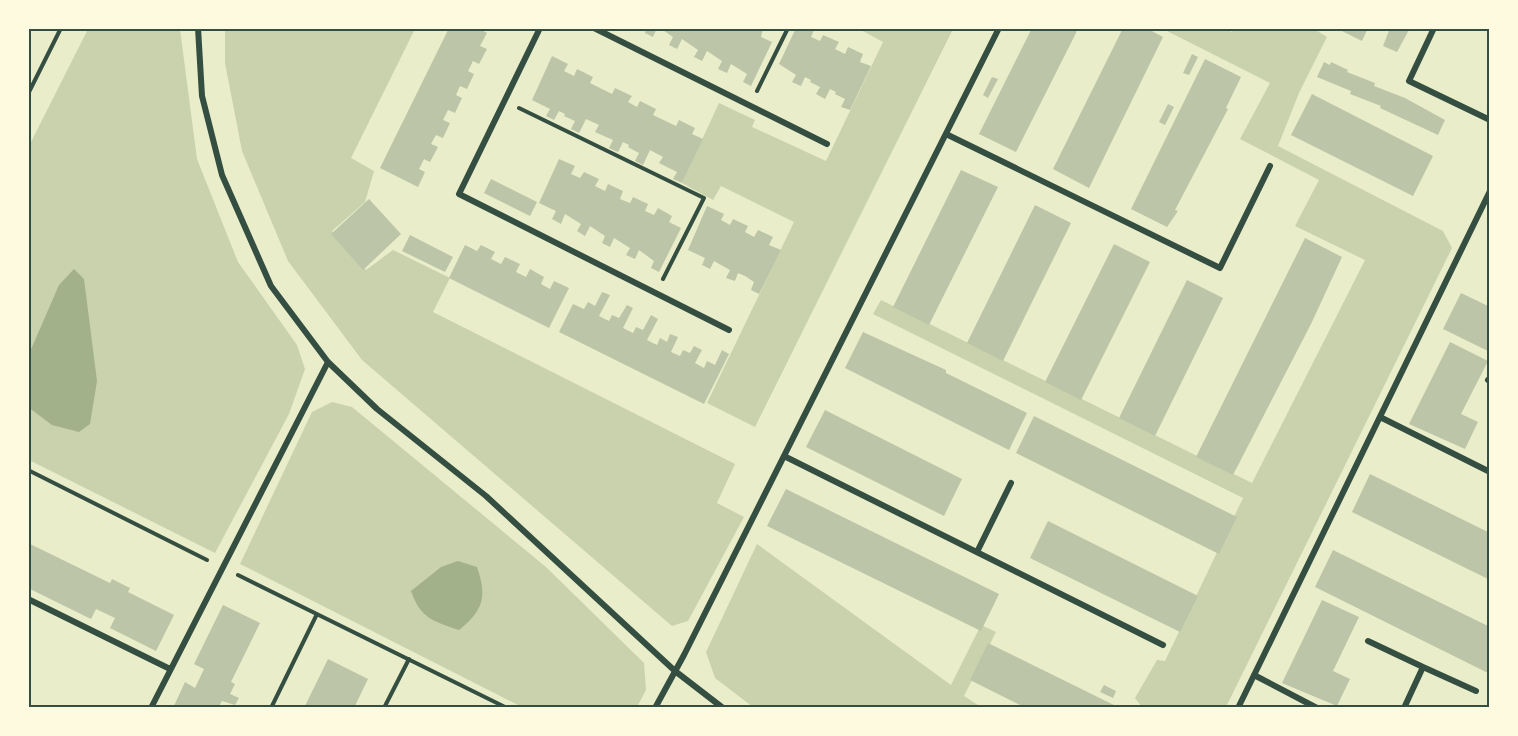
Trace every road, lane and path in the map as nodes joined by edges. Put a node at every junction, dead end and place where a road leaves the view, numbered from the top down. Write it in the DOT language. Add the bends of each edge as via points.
graph roads {
  1 [pos="61,28"];
  2 [pos="198,28"];
  3 [pos="540,28"];
  4 [pos="594,28"];
  5 [pos="788,28"];
  6 [pos="999,28"];
  7 [pos="1434,28"];
  8 [pos="28,94"];
  9 [pos="505,101"];
  10 [pos="750,105"];
  11 [pos="1490,120"];
  12 [pos="946,134"];
  13 [pos="827,144"];
  14 [pos="1270,166"];
  15 [pos="1490,191"];
  16 [pos="656,293"];
  17 [pos="729,330"];
  18 [pos="328,362"];
  19 [pos="1380,417"];
  20 [pos="784,456"];
  21 [pos="28,471"];
  22 [pos="1490,472"];
  23 [pos="1011,483"];
  24 [pos="977,552"];
  25 [pos="221,567"];
  26 [pos="28,599"];
  27 [pos="317,614"];
  28 [pos="1368,641"];
  29 [pos="1163,645"];
  30 [pos="409,659"];
  31 [pos="1423,667"];
  32 [pos="170,669"];
  33 [pos="675,671"];
  34 [pos="1254,675"];
  35 [pos="1476,691"];
  36 [pos="151,708"];
  37 [pos="271,708"];
  38 [pos="384,708"];
  39 [pos="507,708"];
  40 [pos="655,708"];
  41 [pos="723,708"];
  42 [pos="1238,708"];
  43 [pos="1317,708"];
  44 [pos="1404,708"];
  1 -- 8 [label="path"];
  2 -- 18 [label="street" via="202,96 222,175 271,286"];
  3 -- 9 [label="street"];
  4 -- 10 [label="street"];
  5 -- 10 [label="path"];
  6 -- 12 [label="street"];
  7 -- 11 [label="street" via="1409,81"];
  9 -- 16 [label="street" via="459,194"];
  9 -- 16 [label="path" via="704,198"];
  10 -- 13 [label="street"];
  12 -- 14 [label="street" via="1220,268"];
  12 -- 20 [label="street"];
  15 -- 19 [label="street"];
  16 -- 17 [label="street"];
  18 -- 25 [label="street"];
  18 -- 33 [label="street" via="377,409 486,496"];
  19 -- 22 [label="street"];
  19 -- 34 [label="street"];
  20 -- 24 [label="street"];
  20 -- 33 [label="street"];
  21 -- 25 [label="path"];
  23 -- 24 [label="street"];
  24 -- 29 [label="street"];
  25 -- 27 [label="path"];
  25 -- 32 [label="street"];
  26 -- 32 [label="street"];
  27 -- 30 [label="path"];
  27 -- 37 [label="path"];
  28 -- 31 [label="street"];
  30 -- 38 [label="path"];
  30 -- 39 [label="path"];
  31 -- 35 [label="street"];
  31 -- 44 [label="street"];
  32 -- 36 [label="street"];
  33 -- 40 [label="street"];
  33 -- 41 [label="street"];
  34 -- 42 [label="street"];
  34 -- 43 [label="street"];
}
